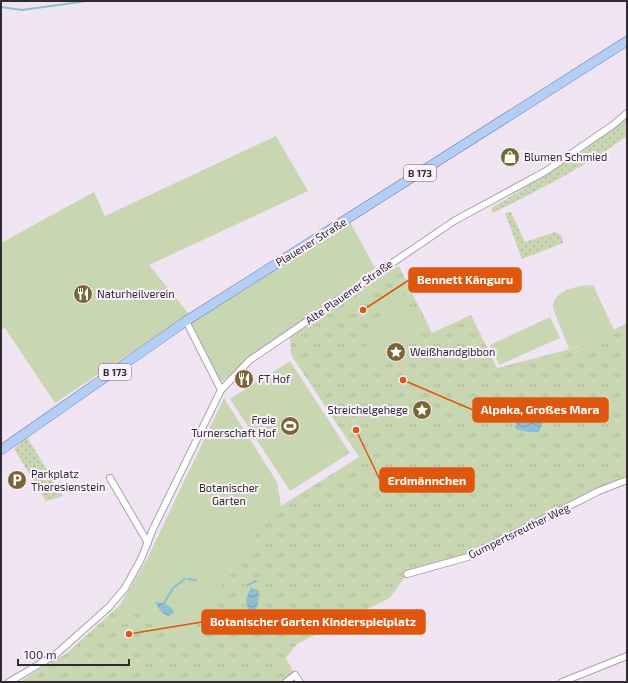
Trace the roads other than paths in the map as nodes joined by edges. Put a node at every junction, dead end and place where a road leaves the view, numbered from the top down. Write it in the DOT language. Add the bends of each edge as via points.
graph roads {
  1 [pos="627,41"];
  2 [pos="627,113"];
  3 [pos="186,321"];
  4 [pos="221,390"];
  5 [pos="1,450"];
  6 [pos="110,478"];
  7 [pos="627,480"];
  8 [pos="148,543"];
  9 [pos="407,574"];
  10 [pos="627,656"];
  11 [pos="9,682"];
  12 [pos="286,682"];
  13 [pos="300,682"];
  14 [pos="562,682"];
  1 -- 3 [label="main road, Plauener Straße / B 173"];
  2 -- 4 [label="street, Alte Plauener Straße" via="546,171 454,221 371,276 250,360"];
  3 -- 4 [label="street"];
  3 -- 5 [label="main road, Plauener Straße / B 173"];
  4 -- 8 [label="street, Alte Plauener Straße"];
  6 -- 8 [label="street"];
  7 -- 9 [label="street, Gumpertsreuther Weg" via="599,491 468,557"];
  8 -- 11 [label="street, Alte Plauener Straße" via="125,588 109,607 55,655"];
  10 -- 14 [label="street"];
  12 -- 13 [label="street" via="295,676"];
}
